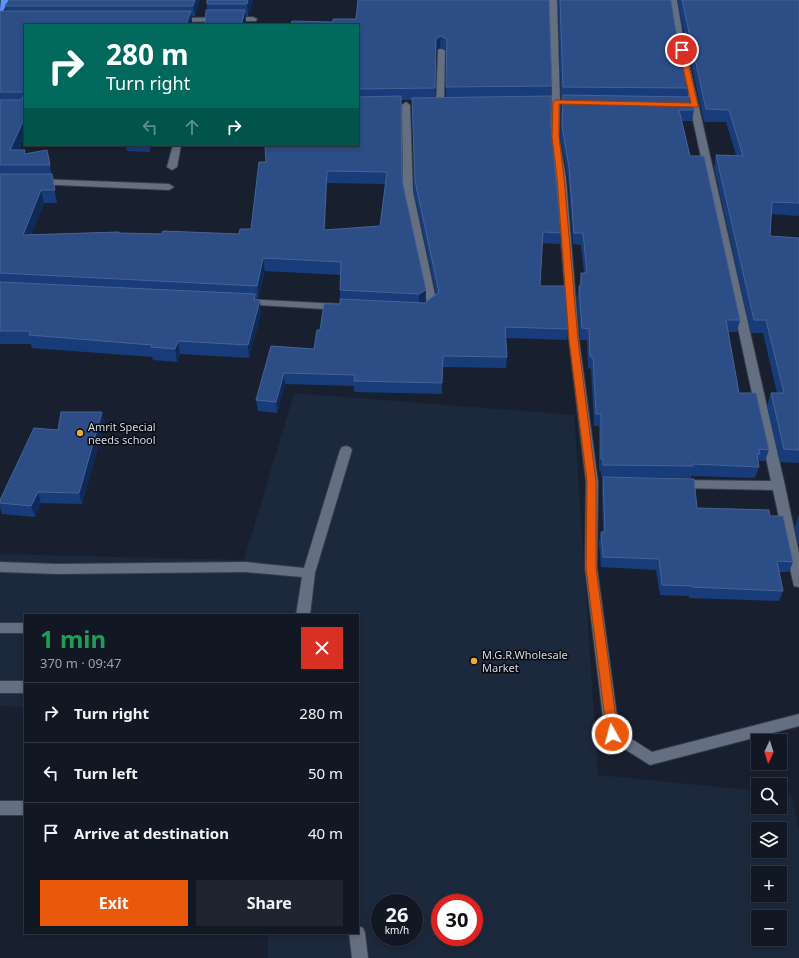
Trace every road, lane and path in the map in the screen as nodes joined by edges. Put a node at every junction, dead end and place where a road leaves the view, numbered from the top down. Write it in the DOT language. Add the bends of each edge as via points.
graph roads {
  1 [pos="5,0"];
  2 [pos="553,0"];
  3 [pos="672,0"];
  4 [pos="0,9"];
  5 [pos="253,19"];
  6 [pos="166,20"];
  7 [pos="441,51"];
  8 [pos="440,104"];
  9 [pos="406,105"];
  10 [pos="176,146"];
  11 [pos="172,167"];
  12 [pos="29,182"];
  13 [pos="169,187"];
  14 [pos="230,301"];
  15 [pos="349,307"];
  16 [pos="413,310"];
  17 [pos="346,450"];
  18 [pos="592,482"];
  19 [pos="607,482"];
  20 [pos="670,484"];
  21 [pos="779,486"];
  22 [pos="0,567"];
  23 [pos="309,573"];
  24 [pos="799,582"];
  25 [pos="303,614"];
  26 [pos="0,628"];
  27 [pos="24,628"];
  28 [pos="0,687"];
  29 [pos="24,688"];
  30 [pos="799,720"];
  31 [pos="0,808"];
  32 [pos="24,808"];
  33 [pos="357,934"];
  34 [pos="360,958"];
  1 -- 4 [label="highway"];
  2 -- 18 [label="street" via="556,137 574,340"];
  3 -- 21 [label="street" via="691,105"];
  5 -- 6 [label="street"];
  7 -- 8 [label="street"];
  9 -- 16 [label="street" via="408,192 432,304 421,311"];
  10 -- 11 [label="street"];
  12 -- 13 [label="street"];
  14 -- 15 [label="street"];
  17 -- 23 [label="street"];
  18 -- 19 [label="street"];
  18 -- 30 [label="street" via="591,568 612,734 650,759"];
  20 -- 21 [label="street"];
  21 -- 24 [label="street"];
  22 -- 23 [label="street" via="245,567"];
  23 -- 25 [label="street"];
  26 -- 27 [label="street"];
  28 -- 29 [label="street"];
  31 -- 32 [label="street"];
  33 -- 34 [label="street"];
}
